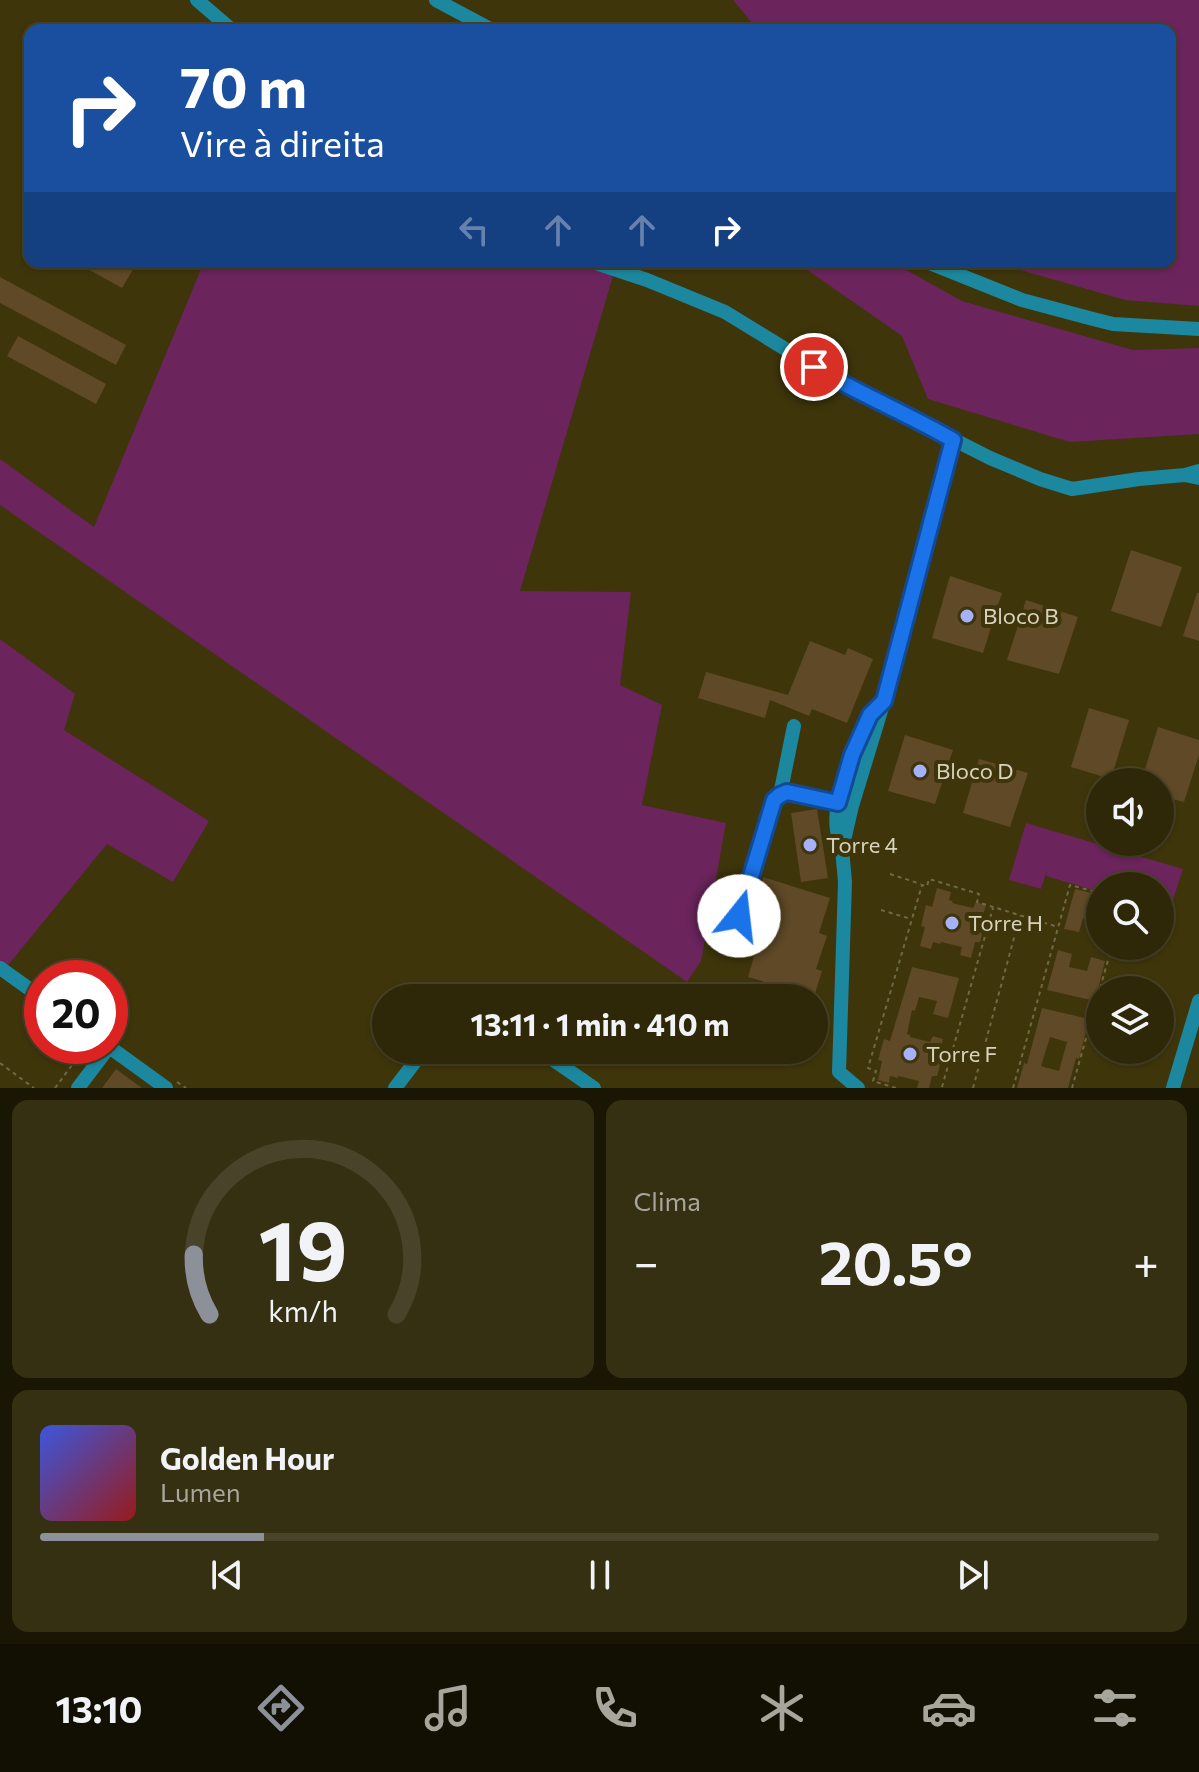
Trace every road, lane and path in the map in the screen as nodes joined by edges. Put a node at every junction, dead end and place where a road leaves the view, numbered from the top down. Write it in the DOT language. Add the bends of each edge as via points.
graph roads {
  1 [pos="197,0"];
  2 [pos="436,0"];
  3 [pos="225,24"];
  4 [pos="481,24"];
  5 [pos="611,268"];
  6 [pos="942,268"];
  7 [pos="1199,329"];
  8 [pos="953,440"];
  9 [pos="1194,475"];
  10 [pos="794,726"];
  11 [pos="780,795"];
  12 [pos="845,805"];
  13 [pos="890,874"];
  14 [pos="922,885"];
  15 [pos="1086,889"];
  16 [pos="993,907"];
  17 [pos="881,910"];
  18 [pos="1020,915"];
  19 [pos="912,920"];
  20 [pos="1058,927"];
  21 [pos="732,941"];
  22 [pos="1108,960"];
  23 [pos="0,968"];
  24 [pos="24,985"];
  25 [pos="1199,1001"];
  26 [pos="128,1060"];
  27 [pos="0,1063"];
  28 [pos="73,1064"];
  29 [pos="95,1064"];
  30 [pos="413,1064"];
  31 [pos="559,1064"];
  32 [pos="34,1088"];
  33 [pos="55,1088"];
  34 [pos="78,1088"];
  35 [pos="166,1088"];
  36 [pos="395,1088"];
  37 [pos="594,1088"];
  38 [pos="858,1088"];
  39 [pos="896,1088"];
  40 [pos="943,1088"];
  41 [pos="973,1088"];
  42 [pos="1013,1088"];
  43 [pos="1072,1088"];
  44 [pos="1173,1088"];
  1 -- 3 [label="street"];
  2 -- 4 [label="street"];
  5 -- 8 [label="street" via="725,312 836,380"];
  6 -- 7 [label="street" via="1022,300 1113,324"];
  8 -- 9 [label="street" via="1072,489"];
  8 -- 12 [label="street" via="884,701"];
  10 -- 11 [label="street"];
  11 -- 12 [label="street" via="787,792"];
  11 -- 21 [label="street" via="768,815"];
  12 -- 38 [label="street" via="839,1072"];
  13 -- 14 [label="path"];
  14 -- 16 [label="path" via="927,886 929,879 979,894 977,902"];
  14 -- 19 [label="path"];
  15 -- 20 [label="path" via="1070,885"];
  16 -- 18 [label="path"];
  16 -- 40 [label="path"];
  17 -- 19 [label="path"];
  18 -- 20 [label="path"];
  18 -- 41 [label="path"];
  19 -- 39 [label="path" via="868,1068 876,1071 873,1081"];
  20 -- 42 [label="path"];
  22 -- 43 [label="path"];
  23 -- 24 [label="street"];
  25 -- 44 [label="street"];
  26 -- 35 [label="street"];
  27 -- 32 [label="path"];
  28 -- 33 [label="path"];
  29 -- 34 [label="street"];
  30 -- 36 [label="street"];
  31 -- 37 [label="street"];
}
